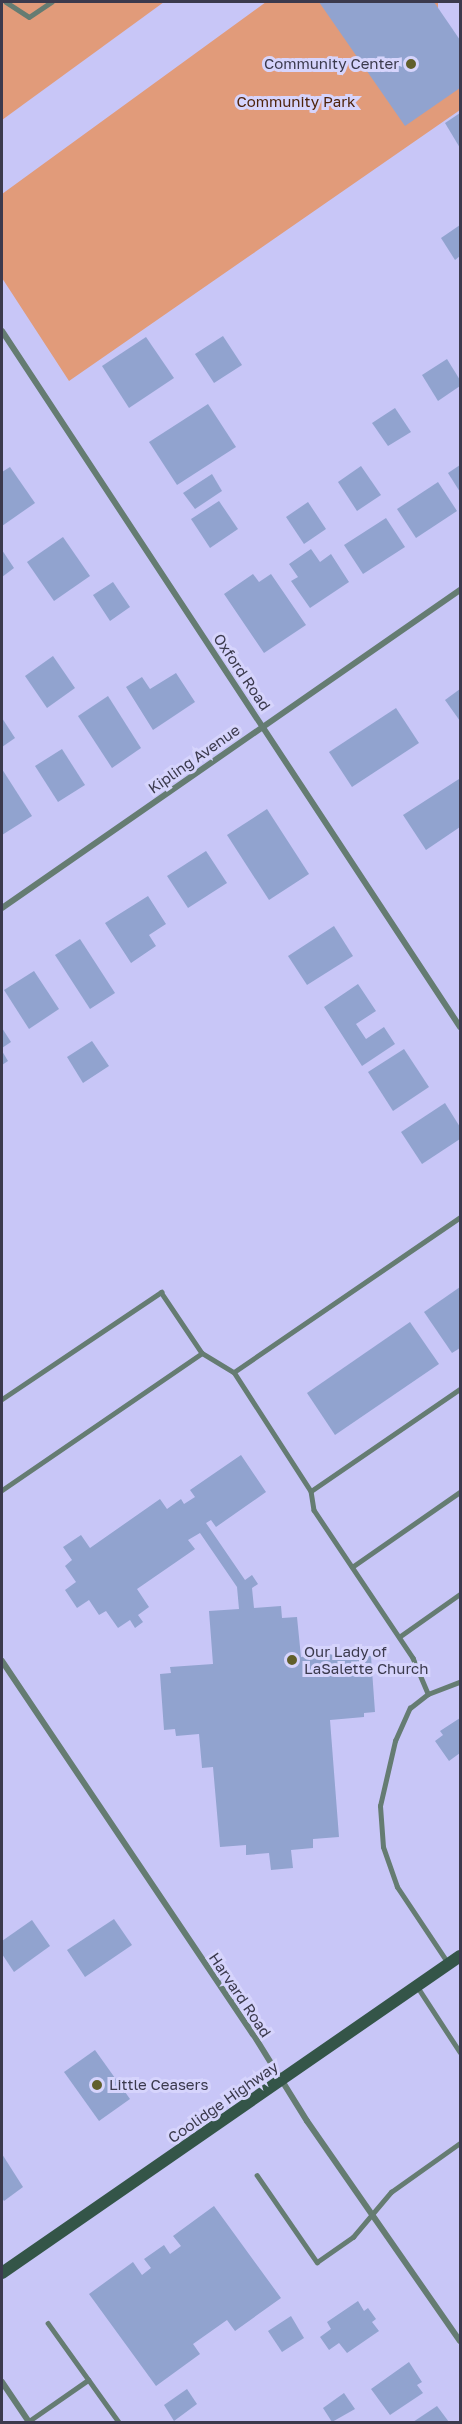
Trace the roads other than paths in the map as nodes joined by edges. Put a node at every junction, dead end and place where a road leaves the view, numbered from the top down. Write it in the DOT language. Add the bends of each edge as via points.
graph roads {
  1 [pos="6,2"];
  2 [pos="51,2"];
  3 [pos="2,331"];
  4 [pos="460,590"];
  5 [pos="264,726"];
  6 [pos="2,908"];
  7 [pos="460,1027"];
  8 [pos="460,1217"];
  9 [pos="202,1353"];
  10 [pos="234,1372"];
  11 [pos="460,1389"];
  12 [pos="2,1399"];
  13 [pos="2,1490"];
  14 [pos="311,1491"];
  15 [pos="460,1492"];
  16 [pos="352,1567"];
  17 [pos="460,1594"];
  18 [pos="399,1637"];
  19 [pos="2,1661"];
  20 [pos="460,1682"];
  21 [pos="428,1694"];
  22 [pos="460,1956"];
  23 [pos="449,1964"];
  24 [pos="417,1986"];
  25 [pos="460,2052"];
  26 [pos="281,2080"];
  27 [pos="460,2143"];
  28 [pos="256,2175"];
  29 [pos="372,2215"];
  30 [pos="2,2273"];
  31 [pos="48,2323"];
  32 [pos="460,2341"];
  33 [pos="88,2380"];
  34 [pos="2,2382"];
  35 [pos="29,2422"];
  36 [pos="119,2422"];
  1 -- 2 [label="lane" via="29,17"];
  3 -- 5 [label="street, Oxford Road"];
  4 -- 5 [label="street, Kipling Avenue"];
  5 -- 6 [label="street, Kipling Avenue"];
  5 -- 7 [label="street, Oxford Road"];
  8 -- 10 [label="lane"];
  9 -- 10 [label="lane"];
  9 -- 12 [label="lane" via="161,1292"];
  9 -- 13 [label="lane"];
  10 -- 14 [label="lane"];
  11 -- 14 [label="lane"];
  14 -- 16 [label="lane" via="314,1510"];
  15 -- 16 [label="lane"];
  16 -- 18 [label="lane"];
  17 -- 18 [label="lane"];
  18 -- 21 [label="lane"];
  19 -- 26 [label="street, Harvard Road"];
  20 -- 21 [label="lane"];
  21 -- 23 [label="lane" via="410,1708 395,1741 380,1820 383,1847 398,1887"];
  22 -- 23 [label="main road, Coolidge Highway"];
  23 -- 24 [label="main road, Coolidge Highway"];
  24 -- 25 [label="lane"];
  24 -- 26 [label="main road, Coolidge Highway"];
  26 -- 29 [label="street, Harvard Road"];
  26 -- 30 [label="main road, Coolidge Highway"];
  27 -- 29 [label="lane" via="391,2192"];
  28 -- 29 [label="lane" via="317,2262 353,2237"];
  29 -- 32 [label="street, Harvard Road"];
  31 -- 33 [label="lane"];
  33 -- 35 [label="lane"];
  33 -- 36 [label="lane"];
  34 -- 35 [label="street"];
}
